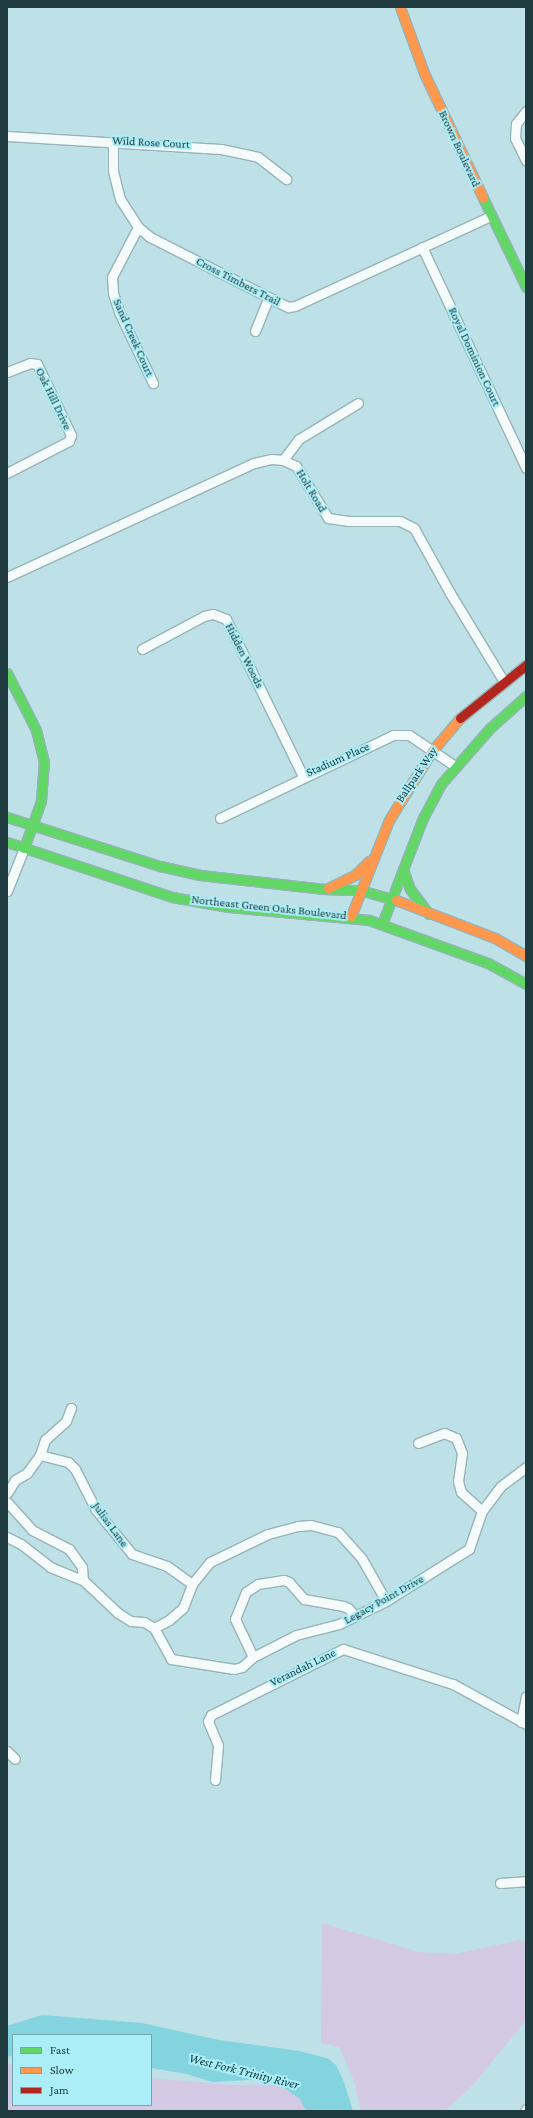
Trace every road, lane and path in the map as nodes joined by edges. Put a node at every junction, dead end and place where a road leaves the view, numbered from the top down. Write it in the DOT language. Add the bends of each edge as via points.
graph roads {
  1 [pos="400,7"];
  2 [pos="526,111"];
  3 [pos="7,136"];
  4 [pos="113,141"];
  5 [pos="526,161"];
  6 [pos="286,179"];
  7 [pos="491,216"];
  8 [pos="138,227"];
  9 [pos="422,247"];
  10 [pos="526,288"];
  11 [pos="268,298"];
  12 [pos="255,331"];
  13 [pos="7,372"];
  14 [pos="153,383"];
  15 [pos="358,403"];
  16 [pos="283,460"];
  17 [pos="526,468"];
  18 [pos="7,472"];
  19 [pos="7,577"];
  20 [pos="142,649"];
  21 [pos="526,665"];
  22 [pos="7,673"];
  23 [pos="503,680"];
  24 [pos="526,696"];
  25 [pos="432,750"];
  26 [pos="455,766"];
  27 [pos="303,776"];
  28 [pos="7,817"];
  29 [pos="220,818"];
  30 [pos="31,826"];
  31 [pos="7,842"];
  32 [pos="24,848"];
  33 [pos="372,859"];
  34 [pos="403,869"];
  35 [pos="324,889"];
  36 [pos="360,890"];
  37 [pos="7,891"];
  38 [pos="392,899"];
  39 [pos="430,915"];
  40 [pos="350,916"];
  41 [pos="382,924"];
  42 [pos="526,956"];
  43 [pos="526,984"];
  44 [pos="71,1408"];
  45 [pos="418,1443"];
  46 [pos="40,1455"];
  47 [pos="526,1467"];
  48 [pos="7,1493"];
  49 [pos="7,1502"];
  50 [pos="482,1511"];
  51 [pos="7,1537"];
  52 [pos="83,1580"];
  53 [pos="192,1584"];
  54 [pos="386,1601"];
  55 [pos="355,1616"];
  56 [pos="154,1628"];
  57 [pos="253,1658"];
  58 [pos="526,1696"];
  59 [pos="524,1723"];
  60 [pos="7,1751"];
  61 [pos="14,1759"];
  62 [pos="215,1780"];
  63 [pos="526,1881"];
  64 [pos="500,1883"];
  1 -- 7 [label="main road, Brown Boulevard" via="424,73"];
  2 -- 5 [label="street" via="516,124 515,138"];
  3 -- 4 [label="street, Wild Rose Court"];
  4 -- 6 [label="street, Wild Rose Court" via="207,147 247,153 258,157"];
  4 -- 8 [label="street, Cross Timbers Trail" via="113,167 118,193"];
  7 -- 9 [label="street, Cross Timbers Trail"];
  7 -- 10 [label="main road, Brown Boulevard"];
  8 -- 11 [label="street, Cross Timbers Trail" via="150,237"];
  8 -- 14 [label="street, Sand Creek Court" via="112,277 113,293 119,312"];
  9 -- 11 [label="street, Cross Timbers Trail" via="295,306 288,307"];
  9 -- 17 [label="street, Royal Dominion Court"];
  11 -- 12 [label="street"];
  13 -- 18 [label="street, Oak Hill Drive" via="30,363 37,364 70,430 69,441"];
  15 -- 16 [label="street" via="299,439"];
  16 -- 19 [label="street, Holt Road" via="272,459 254,463"];
  16 -- 23 [label="street, Holt Road" via="296,466 328,518 349,521 400,521 414,528"];
  20 -- 27 [label="street, Hidden Woods" via="204,616 213,614 226,619"];
  21 -- 23 [label="main road, Ballpark Way"];
  22 -- 30 [label="main road" via="36,730 43,754 44,786"];
  23 -- 25 [label="main road, Ballpark Way" via="457,720"];
  24 -- 26 [label="main road, Ballpark Way"];
  25 -- 26 [label="street, Stadium Place"];
  25 -- 27 [label="street, Stadium Place" via="409,735 393,735"];
  25 -- 33 [label="main road, Ballpark Way" via="389,820"];
  26 -- 34 [label="main road, Ballpark Way" via="423,818"];
  27 -- 29 [label="street, Stadium Place"];
  28 -- 30 [label="main road, Northeast Green Oaks Boulevard"];
  30 -- 32 [label="main road"];
  30 -- 35 [label="main road, Northeast Green Oaks Boulevard" via="160,866 200,875"];
  31 -- 32 [label="main road, Northeast Green Oaks Boulevard"];
  32 -- 37 [label="street"];
  32 -- 40 [label="main road, Northeast Green Oaks Boulevard" via="192,902"];
  33 -- 35 [label="main road" via="354,875"];
  33 -- 36 [label="main road, Ballpark Way"];
  34 -- 38 [label="main road, Ballpark Way"];
  34 -- 39 [label="main road" via="410,889"];
  35 -- 36 [label="main road, Northeast Green Oaks Boulevard"];
  36 -- 38 [label="main road, Northeast Green Oaks Boulevard"];
  36 -- 40 [label="main road, Ballpark Way"];
  38 -- 39 [label="main road, Northeast Green Oaks Boulevard"];
  38 -- 41 [label="main road, Ballpark Way"];
  39 -- 42 [label="main road, Northeast Green Oaks Boulevard" via="495,938"];
  40 -- 41 [label="main road, Northeast Green Oaks Boulevard"];
  41 -- 43 [label="main road, Northeast Green Oaks Boulevard" via="488,962"];
  44 -- 46 [label="street" via="66,1421 45,1440"];
  45 -- 50 [label="street" via="444,1433 456,1438 462,1453 458,1482 461,1492"];
  46 -- 48 [label="street" via="27,1473 15,1480"];
  46 -- 53 [label="street, Julias Lane" via="68,1462 96,1510 132,1554 167,1566"];
  47 -- 50 [label="street, Legacy Point Drive" via="502,1486"];
  49 -- 52 [label="street" via="32,1530 69,1549 82,1567"];
  50 -- 54 [label="street, Legacy Point Drive" via="469,1549"];
  51 -- 52 [label="street" via="21,1544 50,1568"];
  52 -- 56 [label="street" via="118,1614"];
  53 -- 54 [label="street" via="210,1562 234,1549 268,1534 311,1525 338,1532 353,1548"];
  53 -- 56 [label="street" via="183,1608"];
  54 -- 55 [label="street, Legacy Point Drive"];
  55 -- 57 [label="street, Legacy Point Drive" via="339,1624 306,1631"];
  55 -- 57 [label="street" via="343,1606 304,1599 284,1580 258,1584 246,1592 235,1619"];
  56 -- 57 [label="street, Legacy Point Drive" via="167,1655 178,1662 234,1669 242,1667"];
  58 -- 59 [label="street"];
  59 -- 62 [label="street, Verandah Lane" via="453,1684 343,1649 210,1714 208,1721 218,1745"];
  60 -- 61 [label="street"];
  63 -- 64 [label="street"];
}
